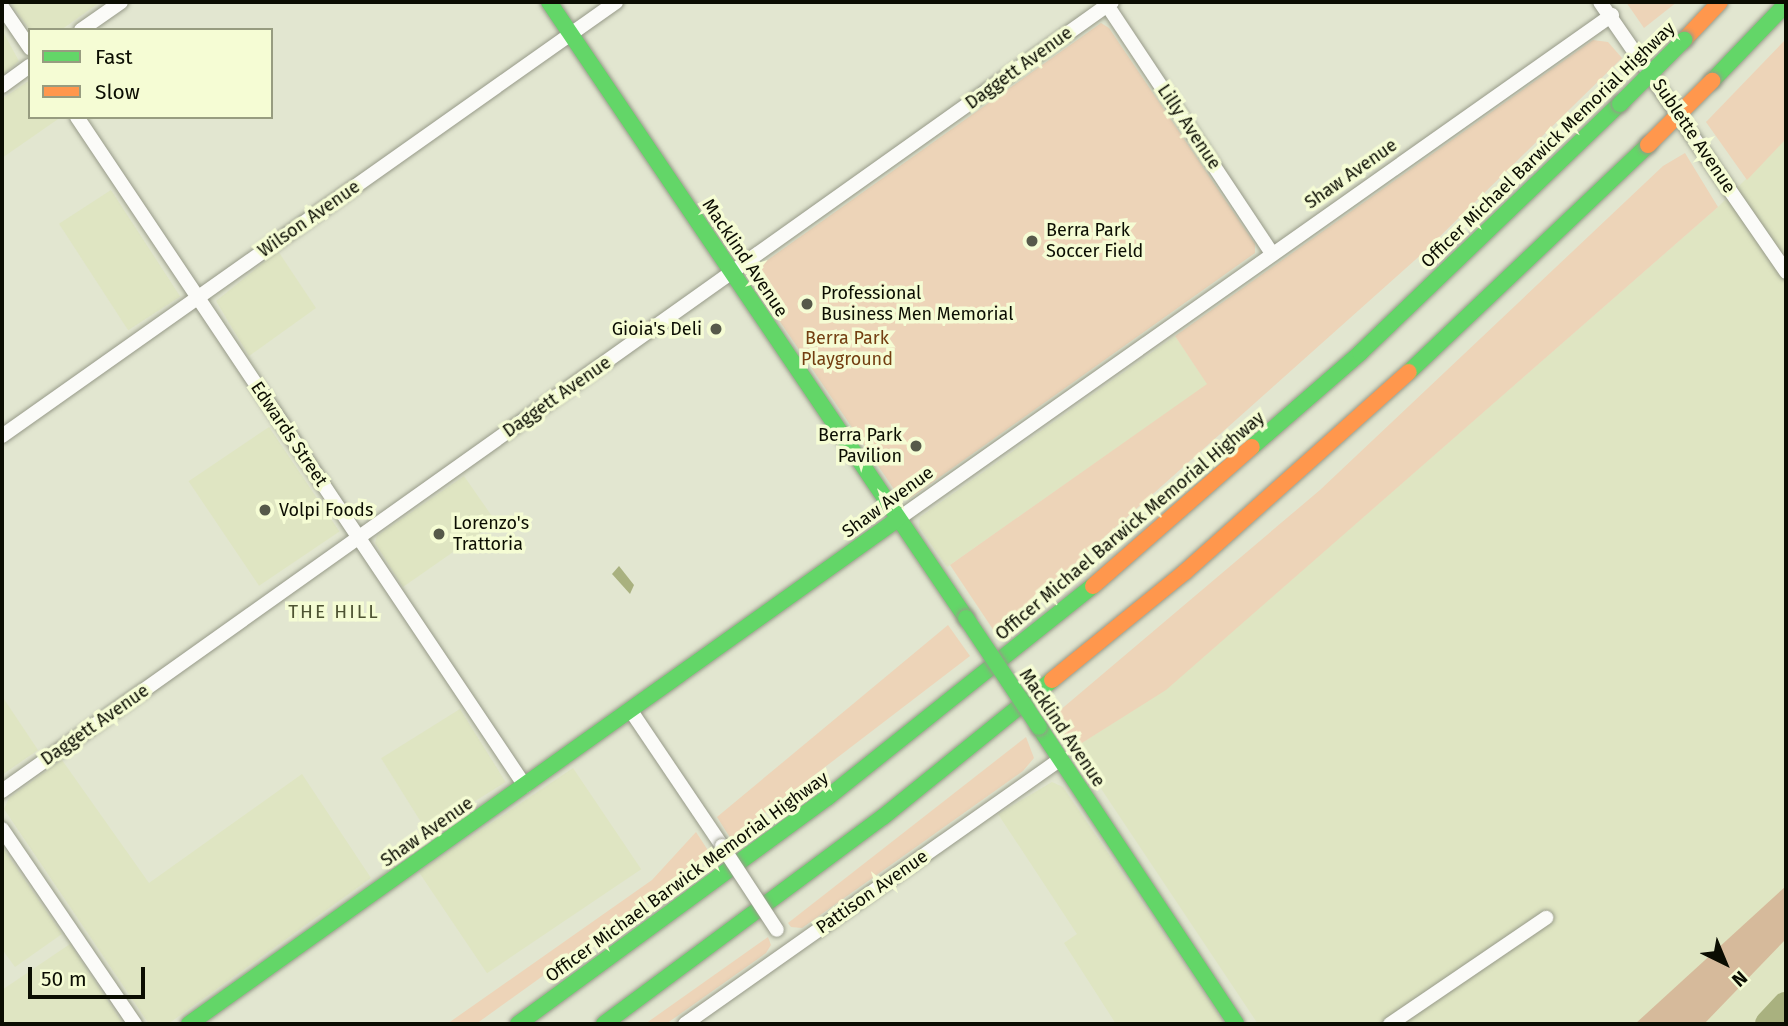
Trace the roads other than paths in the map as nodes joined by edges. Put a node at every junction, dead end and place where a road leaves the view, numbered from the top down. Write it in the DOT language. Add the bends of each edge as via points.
graph roads {
  1 [pos="121,2"];
  2 [pos="549,2"];
  3 [pos="615,2"];
  4 [pos="1600,2"];
  5 [pos="1720,2"];
  6 [pos="1108,3"];
  7 [pos="1786,4"];
  8 [pos="2,7"];
  9 [pos="1612,15"];
  10 [pos="84,28"];
  11 [pos="571,33"];
  12 [pos="28,45"];
  13 [pos="28,67"];
  14 [pos="2,86"];
  15 [pos="78,119"];
  16 [pos="1272,253"];
  17 [pos="1786,272"];
  18 [pos="732,273"];
  19 [pos="199,296"];
  20 [pos="2,436"];
  21 [pos="898,519"];
  22 [pos="359,538"];
  23 [pos="631,711"];
  24 [pos="1060,760"];
  25 [pos="525,786"];
  26 [pos="2,792"];
  27 [pos="2,829"];
  28 [pos="1546,918"];
  29 [pos="790,949"];
  30 [pos="135,1024"];
  31 [pos="189,1024"];
  32 [pos="518,1024"];
  33 [pos="604,1024"];
  34 [pos="686,1024"];
  35 [pos="1236,1024"];
  36 [pos="1390,1024"];
  1 -- 10 [label="street"];
  2 -- 11 [label="main road, Macklind Avenue"];
  3 -- 11 [label="street, Wilson Avenue"];
  4 -- 9 [label="street, Sublette Avenue"];
  5 -- 32 [label="main road, Officer Michael Barwick Memorial Highway, bridge" via="1360,353 1099,581 769,843"];
  6 -- 16 [label="street, Lilly Avenue"];
  6 -- 18 [label="street, Daggett Avenue"];
  7 -- 33 [label="main road, bridge" via="1648,145 1442,343 1176,579 883,817"];
  8 -- 12 [label="street"];
  9 -- 16 [label="street, Shaw Avenue"];
  9 -- 17 [label="street, Sublette Avenue"];
  11 -- 18 [label="main road, Macklind Avenue"];
  11 -- 19 [label="street, Wilson Avenue"];
  13 -- 14 [label="street"];
  15 -- 19 [label="street, Edwards Street"];
  16 -- 21 [label="street, Shaw Avenue"];
  18 -- 21 [label="main road, Macklind Avenue"];
  18 -- 22 [label="street, Daggett Avenue"];
  19 -- 20 [label="street, Wilson Avenue"];
  19 -- 22 [label="street, Edwards Street"];
  21 -- 23 [label="main road, Shaw Avenue"];
  21 -- 24 [label="main road, Macklind Avenue, bridge"];
  22 -- 25 [label="street, Edwards Street"];
  22 -- 26 [label="street, Daggett Avenue"];
  23 -- 25 [label="main road, Shaw Avenue"];
  23 -- 29 [label="street, bridge"];
  24 -- 29 [label="street, Pattison Avenue"];
  24 -- 35 [label="main road, Macklind Avenue"];
  25 -- 31 [label="main road, Shaw Avenue"];
  27 -- 30 [label="street"];
  28 -- 36 [label="street"];
  29 -- 34 [label="street, Pattison Avenue"];
}
